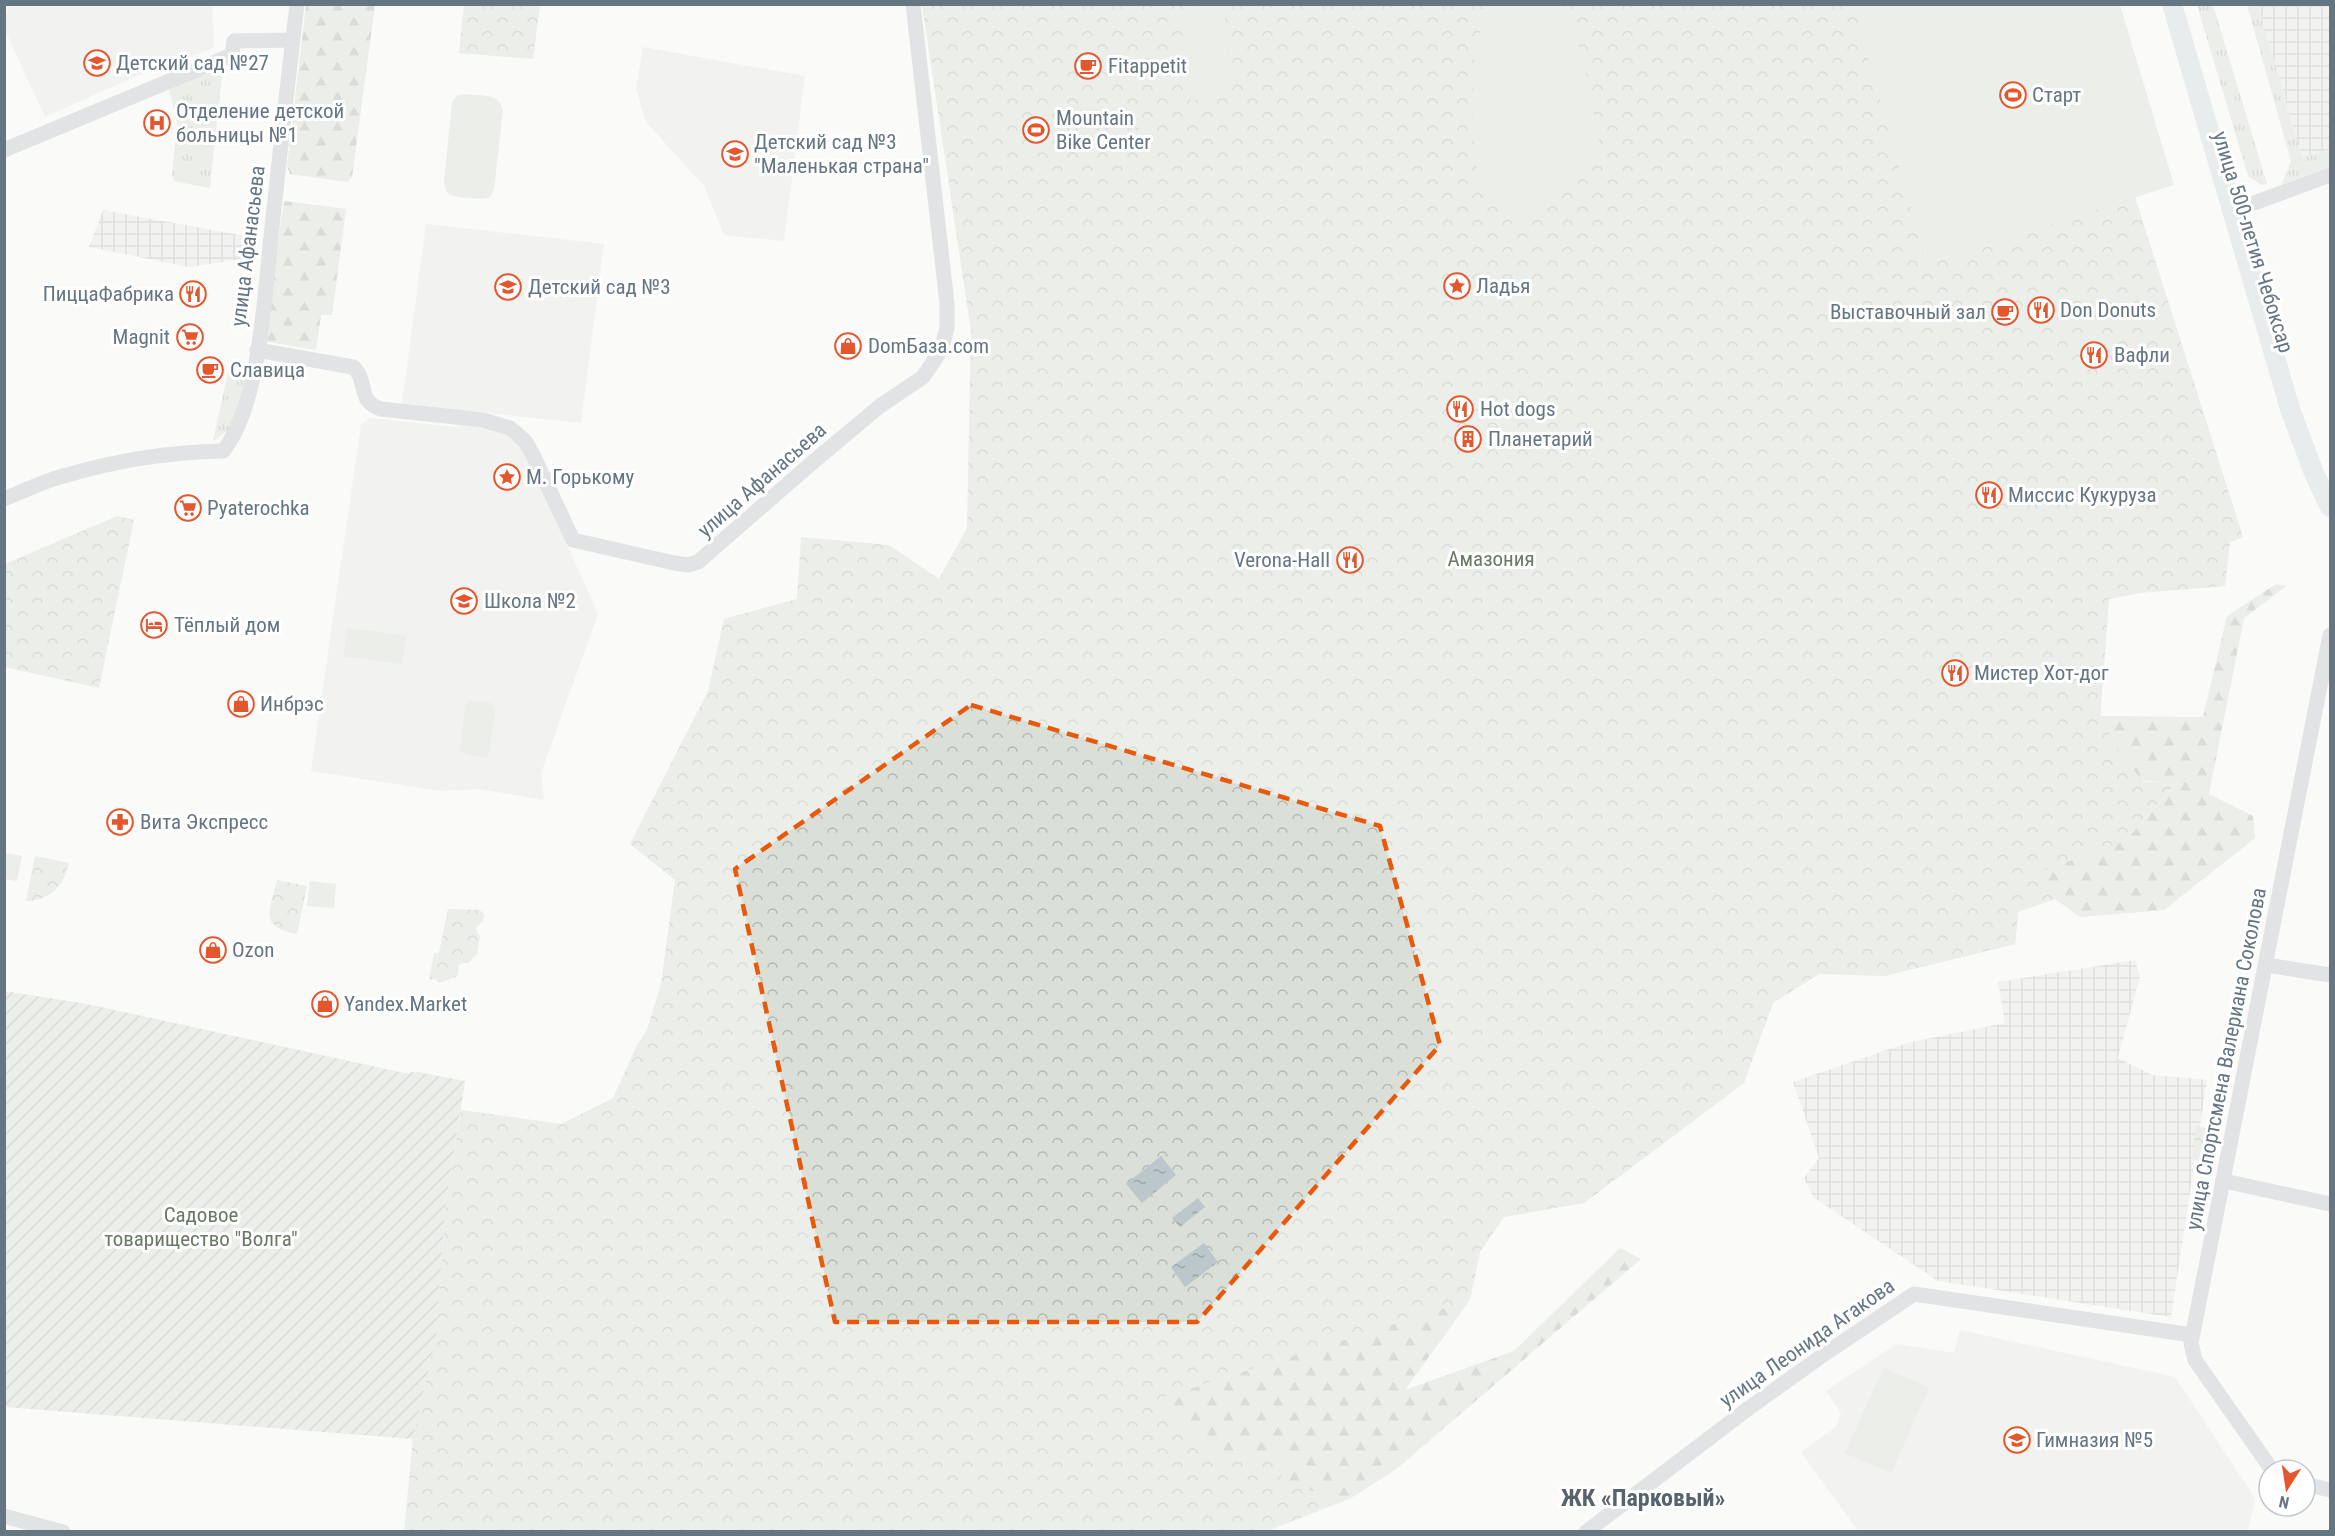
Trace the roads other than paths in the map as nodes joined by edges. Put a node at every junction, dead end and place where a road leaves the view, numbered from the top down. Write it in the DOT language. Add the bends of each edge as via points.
graph roads {
  1 [pos="297,4"];
  2 [pos="913,4"];
  3 [pos="2172,4"];
  4 [pos="2183,4"];
  5 [pos="292,40"];
  6 [pos="4,150"];
  7 [pos="2331,176"];
  8 [pos="2238,210"];
  9 [pos="257,350"];
  10 [pos="2297,410"];
  11 [pos="2331,477"];
  12 [pos="4,499"];
  13 [pos="2331,507"];
  14 [pos="2331,635"];
  15 [pos="2266,965"];
  16 [pos="2331,975"];
  17 [pos="2224,1182"];
  18 [pos="2331,1204"];
  19 [pos="2193,1335"];
  20 [pos="2264,1458"];
  21 [pos="4,1516"];
  22 [pos="63,1532"];
  23 [pos="1586,1532"];
  1 -- 5 [label="street, улица Афанасьева"];
  2 -- 9 [label="street, улица Афанасьева" via="947,303 947,328 941,350 923,377 820,455 698,562 674,563 573,540 533,455 510,428 483,420 373,406 365,399 360,376 353,367"];
  3 -- 8 [label="main road, улица 500-летия Чебоксар"];
  4 -- 8 [label="main road, улица 500-летия Чебоксар"];
  5 -- 6 [label="street" via="234,41 232,55"];
  5 -- 9 [label="street, улица Афанасьева"];
  7 -- 8 [label="street"];
  8 -- 10 [label="main road"];
  9 -- 12 [label="street, улица Афанасьева" via="240,424 223,452 171,454 102,465 58,477"];
  10 -- 11 [label="main road"];
  10 -- 13 [label="main road" via="2314,473"];
  14 -- 15 [label="street, улица Спортсмена Валериана Соколова"];
  15 -- 16 [label="street"];
  15 -- 17 [label="street, улица Спортсмена Валериана Соколова"];
  17 -- 18 [label="street"];
  17 -- 19 [label="street, улица Спортсмена Валериана Соколова"];
  19 -- 20 [label="street, улица Спортсмена Валериана Соколова" via="2191,1350 2195,1360"];
  19 -- 23 [label="street, улица Леонида Агакова" via="1914,1294 1749,1408"];
  21 -- 22 [label="street"];
}
